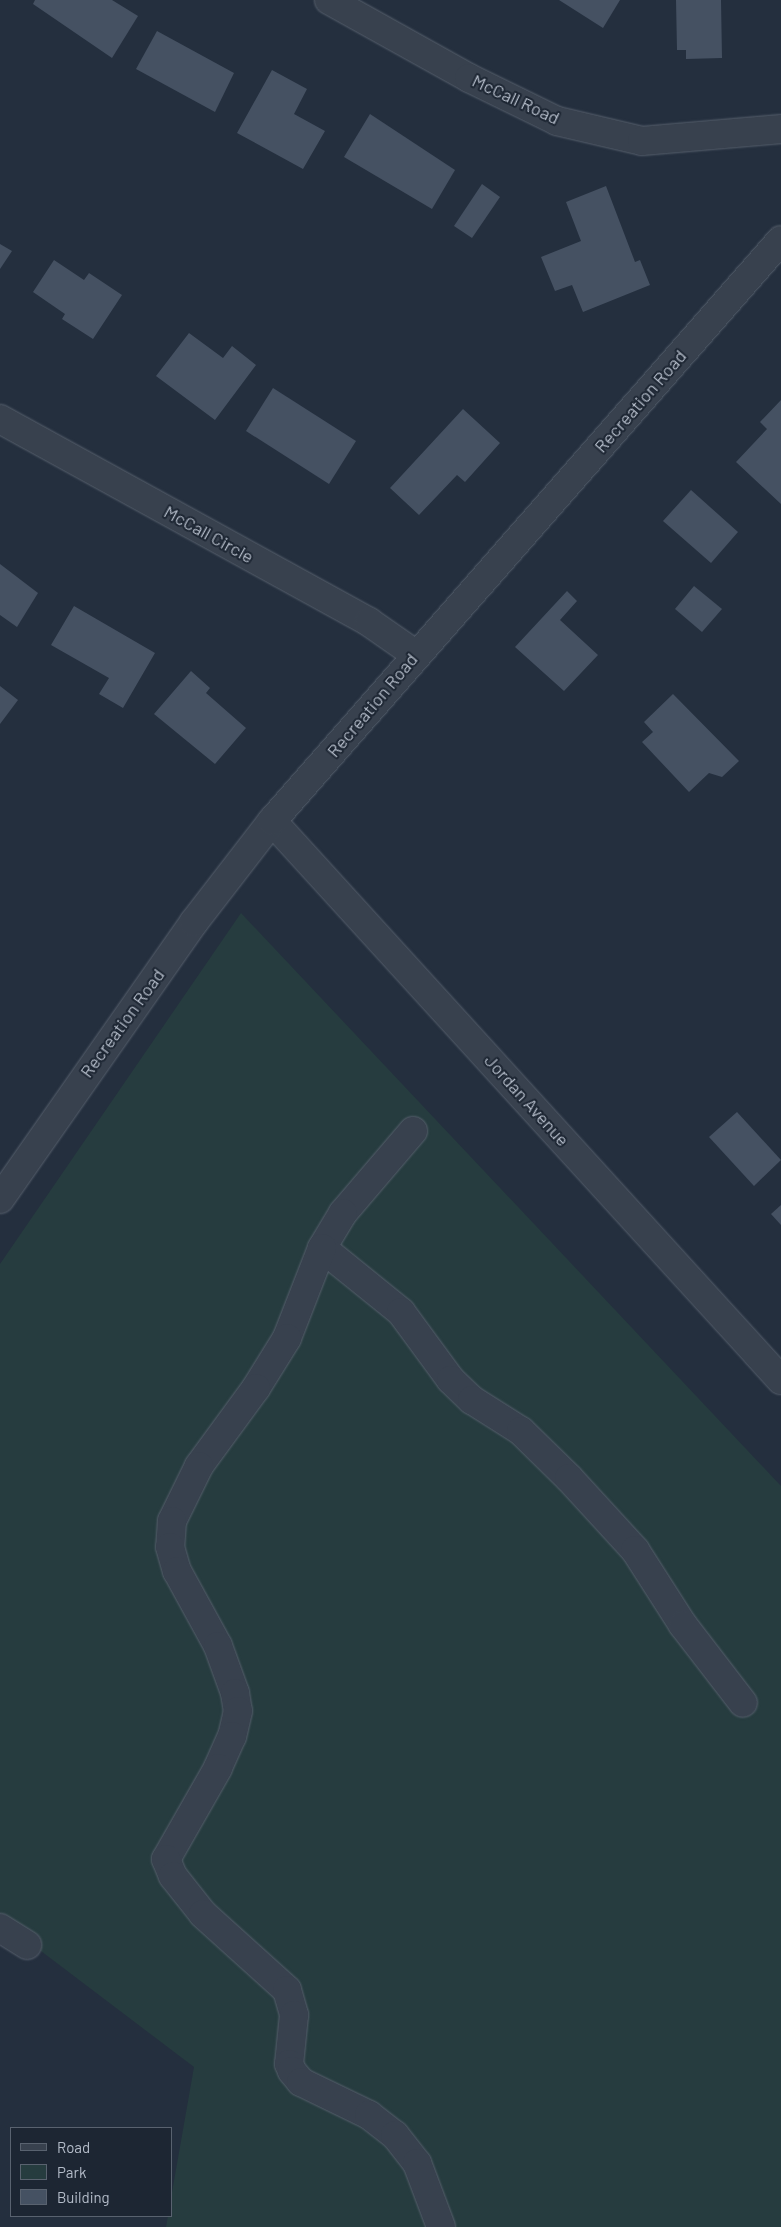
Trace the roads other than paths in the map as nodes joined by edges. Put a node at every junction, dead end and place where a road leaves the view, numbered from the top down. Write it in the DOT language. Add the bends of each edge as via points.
graph roads {
  1 [pos="329,0"];
  2 [pos="781,130"];
  3 [pos="781,240"];
  4 [pos="0,419"];
  5 [pos="415,654"];
  6 [pos="272,821"];
  7 [pos="413,1131"];
  8 [pos="0,1199"];
  9 [pos="322,1248"];
  10 [pos="781,1380"];
  11 [pos="743,1703"];
  12 [pos="0,1928"];
  13 [pos="27,1945"];
  14 [pos="441,2227"];
  1 -- 2 [label="street, McCall Road" via="469,78 557,120 642,141"];
  3 -- 5 [label="street, Recreation Road"];
  4 -- 5 [label="street, McCall Circle" via="369,622"];
  5 -- 6 [label="street, Recreation Road"];
  6 -- 8 [label="street, Recreation Road" via="194,922"];
  6 -- 10 [label="street, Jordan Avenue"];
  7 -- 9 [label="street" via="343,1212"];
  9 -- 11 [label="street" via="356,1279 401,1312 451,1380 472,1400 521,1431 569,1478 635,1550 682,1625"];
  9 -- 14 [label="street" via="287,1338 261,1382 199,1466 172,1521 170,1548 177,1571 218,1646 238,1711 232,1736 218,1768 166,1859 173,1876 202,1914 287,1990 294,2015 289,2064 300,2082 369,2115 395,2135 417,2163"];
  12 -- 13 [label="street"];
}
